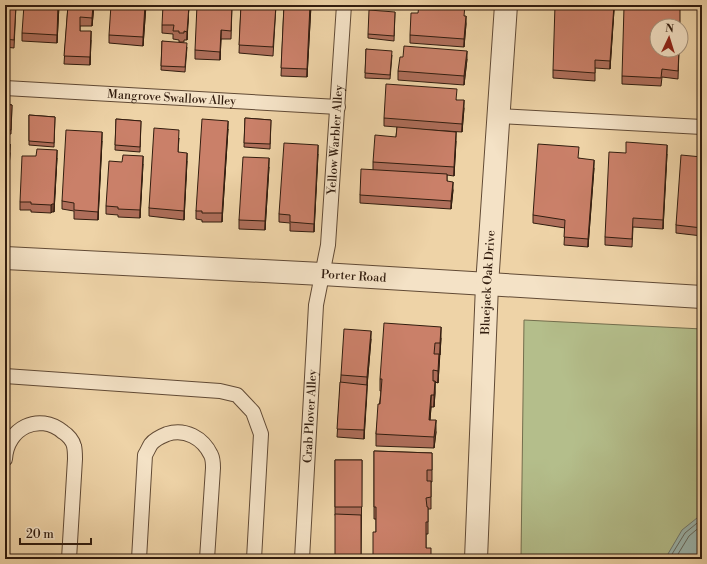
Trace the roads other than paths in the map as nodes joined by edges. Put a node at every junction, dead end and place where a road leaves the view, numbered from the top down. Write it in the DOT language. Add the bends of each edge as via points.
graph roads {
  1 [pos="344,5"];
  2 [pos="506,5"];
  3 [pos="5,88"];
  4 [pos="338,107"];
  5 [pos="498,116"];
  6 [pos="702,127"];
  7 [pos="5,258"];
  8 [pos="322,274"];
  9 [pos="487,285"];
  10 [pos="702,297"];
  11 [pos="5,376"];
  12 [pos="5,459"];
  13 [pos="69,559"];
  14 [pos="138,559"];
  15 [pos="207,559"];
  16 [pos="254,559"];
  17 [pos="302,559"];
  18 [pos="476,559"];
  1 -- 4 [label="lane, Yellow Warbler Alley"];
  2 -- 5 [label="street, Bluejack Oak Drive"];
  3 -- 4 [label="lane, Mangrove Swallow Alley"];
  4 -- 8 [label="lane, Yellow Warbler Alley" via="328,245"];
  5 -- 6 [label="lane"];
  5 -- 9 [label="street, Bluejack Oak Drive"];
  7 -- 8 [label="street, Porter Road"];
  8 -- 9 [label="street, Porter Road"];
  8 -- 17 [label="lane, Crab Plover Alley" via="316,305"];
  9 -- 10 [label="street, Porter Road"];
  9 -- 18 [label="street, Bluejack Oak Drive"];
  11 -- 16 [label="lane" via="220,391 237,395 252,412 261,434"];
  12 -- 13 [label="lane" via="10,442 17,432 32,424 44,422 57,427 67,435 74,447 75,459"];
  14 -- 15 [label="lane" via="145,456 152,443 162,435 185,432 197,438 212,456 214,468"];
}
